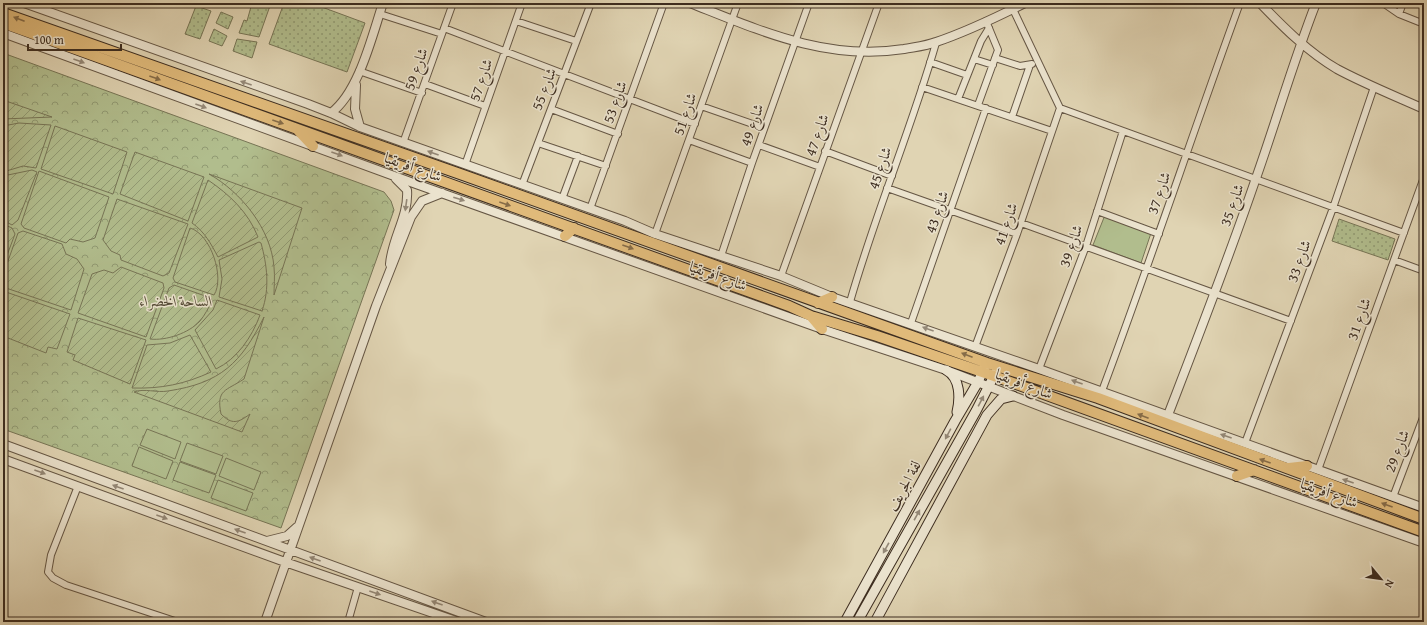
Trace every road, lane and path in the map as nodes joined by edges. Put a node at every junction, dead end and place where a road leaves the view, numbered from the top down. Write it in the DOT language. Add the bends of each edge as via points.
graph roads {
  1 [pos="24,3"];
  2 [pos="383,3"];
  3 [pos="453,3"];
  4 [pos="522,3"];
  5 [pos="591,3"];
  6 [pos="664,3"];
  7 [pos="690,3"];
  8 [pos="738,3"];
  9 [pos="809,3"];
  10 [pos="879,3"];
  11 [pos="1025,3"];
  12 [pos="1240,3"];
  13 [pos="1260,3"];
  14 [pos="1316,3"];
  15 [pos="1383,3"];
  16 [pos="1403,3"];
  17 [pos="1011,6"];
  18 [pos="3,13"];
  19 [pos="380,14"];
  20 [pos="1399,14"];
  21 [pos="732,19"];
  22 [pos="516,21"];
  23 [pos="3,23"];
  24 [pos="1424,24"];
  25 [pos="987,25"];
  26 [pos="443,31"];
  27 [pos="3,33"];
  28 [pos="576,41"];
  29 [pos="795,41"];
  30 [pos="1300,42"];
  31 [pos="936,43"];
  32 [pos="505,51"];
  33 [pos="861,52"];
  34 [pos="974,59"];
  35 [pos="994,61"];
  36 [pos="1037,61"];
  37 [pos="930,62"];
  38 [pos="1030,65"];
  39 [pos="359,71"];
  40 [pos="564,74"];
  41 [pos="967,75"];
  42 [pos="356,80"];
  43 [pos="425,84"];
  44 [pos="922,87"];
  45 [pos="1374,88"];
  46 [pos="422,93"];
  47 [pos="630,99"];
  48 [pos="958,99"];
  49 [pos="485,106"];
  50 [pos="701,106"];
  51 [pos="978,106"];
  52 [pos="986,108"];
  53 [pos="1060,108"];
  54 [pos="551,109"];
  55 [pos="1424,109"];
  56 [pos="331,113"];
  57 [pos="1012,117"];
  58 [pos="695,124"];
  59 [pos="296,128"];
  60 [pos="360,128"];
  61 [pos="764,128"];
  62 [pos="1052,131"];
  63 [pos="1123,131"];
  64 [pos="618,134"];
  65 [pos="689,140"];
  66 [pos="538,142"];
  67 [pos="403,143"];
  68 [pos="759,145"];
  69 [pos="314,146"];
  70 [pos="825,151"];
  71 [pos="1186,152"];
  72 [pos="578,156"];
  73 [pos="752,163"];
  74 [pos="465,165"];
  75 [pos="606,166"];
  76 [pos="820,167"];
  77 [pos="389,174"];
  78 [pos="892,176"];
  79 [pos="1424,177"];
  80 [pos="1256,180"];
  81 [pos="522,185"];
  82 [pos="887,188"];
  83 [pos="1422,190"];
  84 [pos="442,194"];
  85 [pos="562,199"];
  86 [pos="1333,208"];
  87 [pos="590,209"];
  88 [pos="950,211"];
  89 [pos="1097,211"];
  90 [pos="1021,223"];
  91 [pos="574,228"];
  92 [pos="1404,233"];
  93 [pos="655,234"];
  94 [pos="1017,234"];
  95 [pos="1159,234"];
  96 [pos="565,236"];
  97 [pos="1086,246"];
  98 [pos="688,256"];
  99 [pos="721,256"];
  100 [pos="1394,260"];
  101 [pos="684,269"];
  102 [pos="1147,269"];
  103 [pos="390,271"];
  104 [pos="1424,271"];
  105 [pos="781,276"];
  106 [pos="1215,294"];
  107 [pos="832,297"];
  108 [pos="850,302"];
  109 [pos="818,303"];
  110 [pos="811,316"];
  111 [pos="1291,321"];
  112 [pos="911,323"];
  113 [pos="822,329"];
  114 [pos="976,347"];
  115 [pos="987,363"];
  116 [pos="999,366"];
  117 [pos="1039,369"];
  118 [pos="946,370"];
  119 [pos="994,376"];
  120 [pos="980,378"];
  121 [pos="989,386"];
  122 [pos="1102,392"];
  123 [pos="1012,396"];
  124 [pos="1168,415"];
  125 [pos="1424,415"];
  126 [pos="955,421"];
  127 [pos="1422,425"];
  128 [pos="1245,443"];
  129 [pos="3,444"];
  130 [pos="3,458"];
  131 [pos="1307,466"];
  132 [pos="1286,469"];
  133 [pos="1254,470"];
  134 [pos="1318,470"];
  135 [pos="1237,476"];
  136 [pos="78,486"];
  137 [pos="1393,497"];
  138 [pos="1424,508"];
  139 [pos="1424,518"];
  140 [pos="298,527"];
  141 [pos="1424,532"];
  142 [pos="266,541"];
  143 [pos="1424,543"];
  144 [pos="290,550"];
  145 [pos="285,562"];
  146 [pos="358,587"];
  147 [pos="458,610"];
  148 [pos="457,621"];
  149 [pos="178,622"];
  150 [pos="265,622"];
  151 [pos="348,622"];
  152 [pos="486,622"];
  153 [pos="845,622"];
  154 [pos="857,622"];
  155 [pos="875,622"];
  56 -- 1 [label="street, شارع أفريقيا, one-way"];
  2 -- 19 [label="street"];
  3 -- 26 [label="street, شارع 59"];
  4 -- 22 [label="street, شارع 57"];
  5 -- 28 [label="street, شارع 55"];
  6 -- 47 [label="street, شارع 53"];
  7 -- 21 [label="street"];
  8 -- 21 [label="street, شارع 51"];
  9 -- 29 [label="street, شارع 49"];
  10 -- 33 [label="street, شارع 47"];
  11 -- 17 [label="street"];
  12 -- 71 [label="street, شارع 37"];
  13 -- 30 [label="street"];
  14 -- 30 [label="street, شارع 35"];
  15 -- 20 [label="street"];
  16 -- 20 [label="street"];
  17 -- 25 [label="street"];
  17 -- 36 [label="street"];
  98 -- 18 [label="highway, شارع أفريقيا, one-way"];
  19 -- 26 [label="street"];
  19 -- 39 [label="street"];
  20 -- 24 [label="street"];
  21 -- 29 [label="street"];
  21 -- 50 [label="street, شارع 51"];
  22 -- 28 [label="street"];
  22 -- 32 [label="street, شارع 57"];
  23 -- 59 [label="highway, شارع أفريقيا, one-way"];
  25 -- 31 [label="street"];
  25 -- 34 [label="street"];
  25 -- 35 [label="street" via="997,47"];
  26 -- 32 [label="street"];
  26 -- 43 [label="street, شارع 59"];
  27 -- 69 [label="street, شارع أفريقيا, one-way"];
  28 -- 40 [label="street, شارع 55"];
  29 -- 33 [label="street" via="830,50"];
  29 -- 61 [label="street, شارع 49"];
  30 -- 45 [label="street" via="1336,68"];
  30 -- 80 [label="street, شارع 35"];
  31 -- 33 [label="street" via="887,51"];
  31 -- 37 [label="street, شارع 45"];
  32 -- 40 [label="street"];
  32 -- 49 [label="street, شارع 57"];
  33 -- 70 [label="street, شارع 47"];
  34 -- 35 [label="street"];
  34 -- 41 [label="street"];
  35 -- 38 [label="street" via="1020,66"];
  35 -- 51 [label="street"];
  36 -- 38 [label="street"];
  36 -- 53 [label="street"];
  37 -- 41 [label="street"];
  37 -- 44 [label="street, شارع 45"];
  38 -- 57 [label="street"];
  39 -- 42 [label="street"];
  39 -- 46 [label="street"];
  40 -- 47 [label="street"];
  40 -- 54 [label="street, شارع 55"];
  41 -- 48 [label="street"];
  42 -- 56 [label="street" via="348,96"];
  42 -- 60 [label="street" via="355,109"];
  43 -- 46 [label="street, شارع 59"];
  43 -- 49 [label="street"];
  44 -- 48 [label="street"];
  44 -- 78 [label="street, شارع 45"];
  45 -- 55 [label="street"];
  45 -- 86 [label="street, شارع 33"];
  46 -- 67 [label="street, شارع 59"];
  47 -- 58 [label="street"];
  47 -- 64 [label="street, شارع 53"];
  48 -- 51 [label="street"];
  49 -- 74 [label="street, شارع 57"];
  50 -- 58 [label="street, شارع 51"];
  50 -- 61 [label="street"];
  51 -- 52 [label="street"];
  52 -- 57 [label="street"];
  52 -- 88 [label="street, شارع 43"];
  53 -- 62 [label="street, شارع 41"];
  53 -- 63 [label="street"];
  54 -- 64 [label="street"];
  54 -- 66 [label="street, شارع 55"];
  56 -- 60 [label="street, شارع أفريقيا"];
  57 -- 62 [label="street"];
  58 -- 65 [label="street, شارع 51"];
  59 -- 69 [label="highway"];
  59 -- 91 [label="highway, شارع أفريقيا, one-way" via="436,181"];
  60 -- 67 [label="street, شارع أفريقيا"];
  61 -- 68 [label="street, شارع 49"];
  62 -- 90 [label="street, شارع 41"];
  63 -- 71 [label="street"];
  63 -- 89 [label="street, شارع 39"];
  64 -- 75 [label="street, شارع 53"];
  65 -- 73 [label="street"];
  65 -- 93 [label="street, شارع 51"];
  66 -- 72 [label="street"];
  66 -- 81 [label="street, شارع 55"];
  74 -- 67 [label="street, شارع أفريقيا, one-way"];
  68 -- 73 [label="street, شارع 49"];
  68 -- 76 [label="street"];
  69 -- 77 [label="street, شارع أفريقيا, one-way"];
  70 -- 76 [label="street, شارع 47"];
  70 -- 78 [label="street"];
  71 -- 80 [label="street"];
  71 -- 95 [label="street, شارع 37"];
  72 -- 75 [label="street"];
  72 -- 85 [label="street"];
  73 -- 99 [label="street, شارع 49"];
  74 -- 81 [label="street, شارع أفريقيا"];
  75 -- 87 [label="street, شارع 53"];
  76 -- 105 [label="street, شارع 47"];
  77 -- 84 [label="street, شارع أفريقيا"];
  77 -- 103 [label="street, one-way" via="407,190 407,208 391,254"];
  78 -- 82 [label="street, شارع 45"];
  79 -- 83 [label="street, شارع 31"];
  80 -- 86 [label="street"];
  80 -- 106 [label="street, شارع 35"];
  81 -- 85 [label="street, شارع أفريقيا"];
  82 -- 88 [label="street"];
  82 -- 108 [label="street, شارع 45" via="864,252"];
  83 -- 92 [label="street, شارع 31"];
  84 -- 96 [label="street, شارع أفريقيا, one-way"];
  84 -- 103 [label="street" via="426,198 415,210"];
  85 -- 87 [label="street, شارع أفريقيا"];
  86 -- 92 [label="street"];
  86 -- 111 [label="street, شارع 33"];
  87 -- 93 [label="street, شارع أفريقيا"];
  88 -- 94 [label="street"];
  88 -- 112 [label="street, شارع 43"];
  89 -- 95 [label="street"];
  89 -- 97 [label="street, شارع 39"];
  90 -- 94 [label="street, شارع 41"];
  90 -- 97 [label="street"];
  91 -- 96 [label="highway"];
  91 -- 101 [label="highway, شارع أفريقيا, one-way"];
  92 -- 100 [label="street, شارع 31"];
  93 -- 99 [label="street, شارع أفريقيا"];
  94 -- 114 [label="street, شارع 41"];
  95 -- 102 [label="street, شارع 37"];
  96 -- 113 [label="street, شارع أفريقيا"];
  97 -- 102 [label="street"];
  97 -- 117 [label="street, شارع 39"];
  98 -- 101 [label="highway"];
  98 -- 109 [label="highway, شارع أفريقيا"];
  99 -- 105 [label="street, شارع أفريقيا"];
  100 -- 104 [label="street"];
  100 -- 134 [label="street, شارع 31"];
  101 -- 110 [label="highway, شارع أفريقيا"];
  102 -- 106 [label="street"];
  102 -- 122 [label="street, شارع 37"];
  103 -- 140 [label="street"];
  105 -- 107 [label="street, شارع أفريقيا"];
  106 -- 111 [label="street"];
  106 -- 124 [label="street, شارع 35"];
  107 -- 108 [label="street, شارع أفريقيا"];
  107 -- 109 [label="highway"];
  108 -- 112 [label="street, شارع أفريقيا"];
  115 -- 109 [label="highway, شارع أفريقيا, one-way"];
  110 -- 113 [label="highway"];
  110 -- 120 [label="highway, شارع أفريقيا" via="877,336"];
  111 -- 128 [label="street, شارع 33"];
  114 -- 112 [label="street, شارع أفريقيا, one-way"];
  113 -- 118 [label="street, شارع أفريقيا"];
  114 -- 117 [label="street, شارع أفريقيا"];
  115 -- 116 [label="highway, شارع أفريقيا"];
  115 -- 120 [label="main road, لفة الجريف"];
  116 -- 119 [label="main road"];
  132 -- 116 [label="highway, شارع أفريقيا, one-way" via="1098,398"];
  122 -- 117 [label="street, شارع أفريقيا, one-way"];
  118 -- 120 [label="street, شارع أفريقيا"];
  118 -- 126 [label="main road" via="953,377 960,400"];
  119 -- 120 [label="highway, شارع أفريقيا"];
  119 -- 121 [label="main road"];
  119 -- 133 [label="highway, شارع أفريقيا"];
  120 -- 121 [label="street, شارع أفريقيا"];
  120 -- 126 [label="main road, لفة الجريف"];
  121 -- 123 [label="street, شارع أفريقيا"];
  154 -- 121 [label="main road, one-way"];
  122 -- 124 [label="street, شارع أفريقيا"];
  123 -- 135 [label="street, شارع أفريقيا"];
  123 -- 155 [label="main road" via="1001,399 987,415"];
  128 -- 124 [label="street, شارع أفريقيا, one-way"];
  125 -- 127 [label="street, شارع 29"];
  126 -- 153 [label="main road, لفة الجريف, one-way"];
  127 -- 137 [label="street, شارع 29"];
  128 -- 131 [label="street, شارع أفريقيا"];
  142 -- 129 [label="street, one-way"];
  130 -- 136 [label="street, one-way"];
  131 -- 132 [label="highway"];
  131 -- 134 [label="street, شارع أفريقيا"];
  139 -- 132 [label="highway, شارع أفريقيا, one-way"];
  133 -- 135 [label="highway"];
  133 -- 141 [label="highway, شارع أفريقيا"];
  137 -- 134 [label="street, شارع أفريقيا, one-way"];
  135 -- 143 [label="street, شارع أفريقيا"];
  136 -- 145 [label="street, one-way"];
  136 -- 149 [label="street" via="51,555 48,572 66,585"];
  137 -- 138 [label="street, شارع أفريقيا"];
  140 -- 142 [label="street" via="287,536"];
  140 -- 144 [label="street"];
  142 -- 144 [label="street"];
  144 -- 145 [label="street"];
  147 -- 144 [label="street, one-way"];
  145 -- 146 [label="street"];
  145 -- 150 [label="street"];
  146 -- 148 [label="street, one-way"];
  146 -- 151 [label="street"];
  147 -- 148 [label="street"];
  147 -- 152 [label="street"];
}
